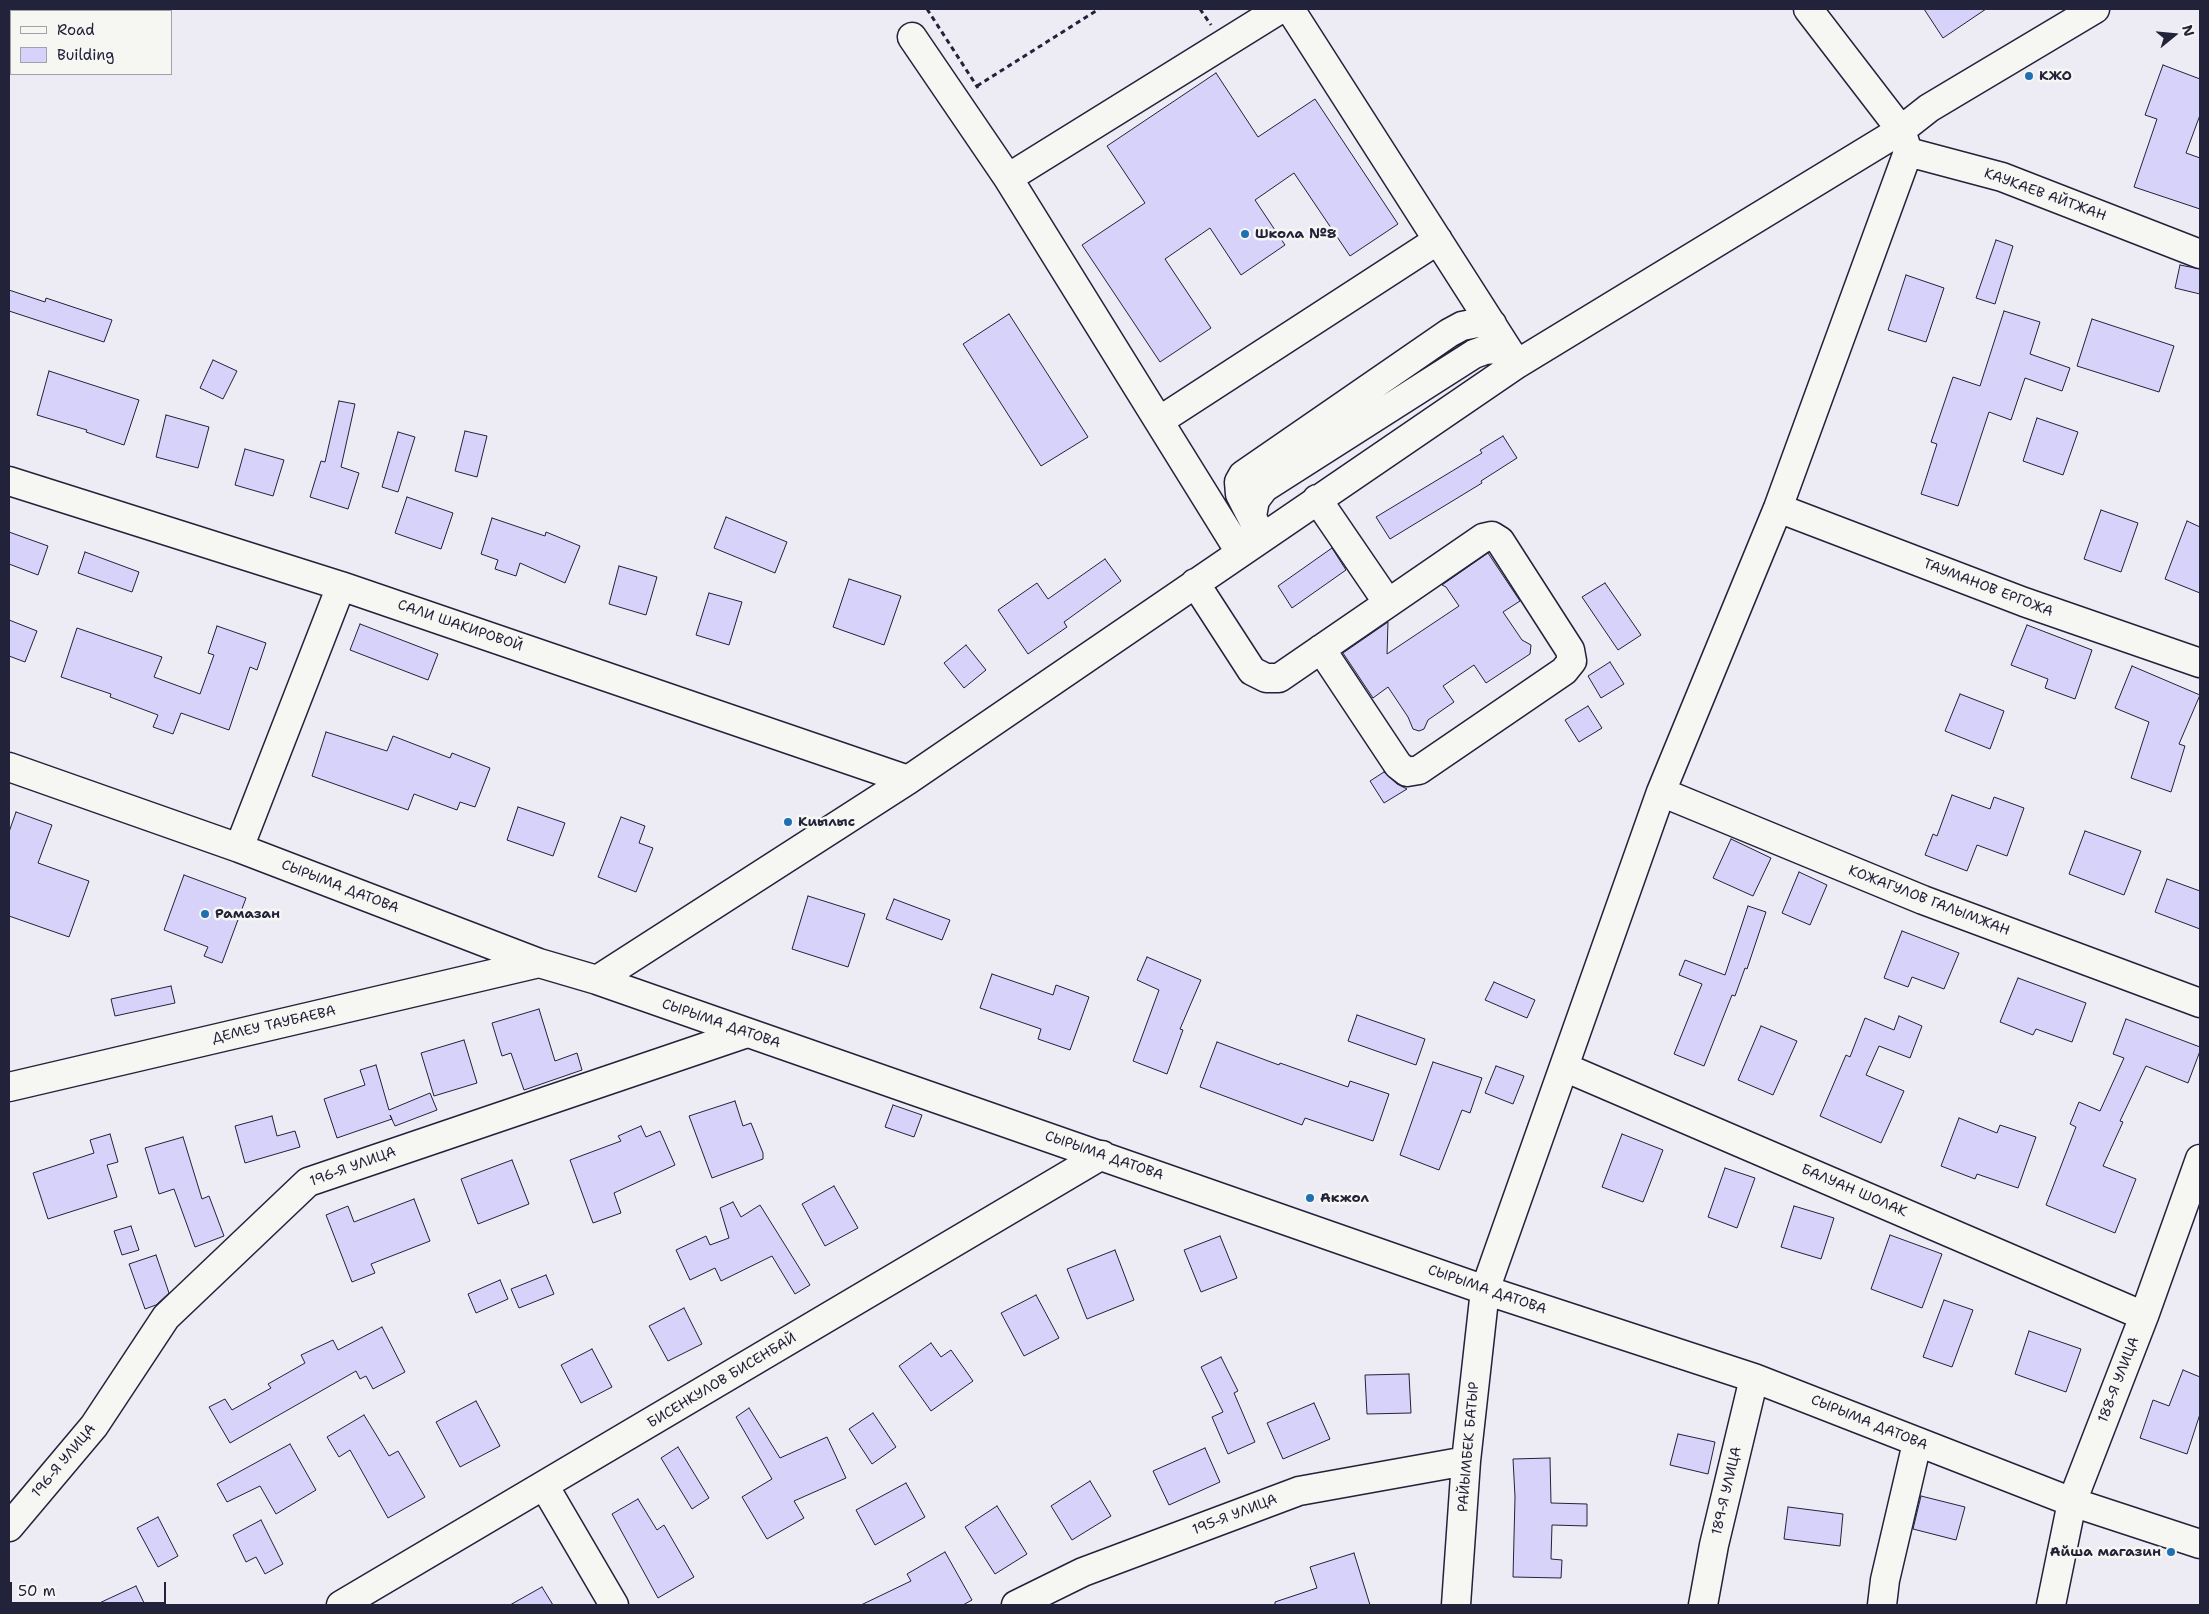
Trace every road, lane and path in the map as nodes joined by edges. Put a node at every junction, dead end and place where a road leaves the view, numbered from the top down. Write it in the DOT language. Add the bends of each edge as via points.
graph roads {
  1 [pos="927,9"];
  2 [pos="1099,9"];
  3 [pos="1280,9"];
  4 [pos="1290,9"];
  5 [pos="1808,9"];
  6 [pos="2095,9"];
  7 [pos="912,37"];
  8 [pos="977,86"];
  9 [pos="982,94"];
  10 [pos="1905,141"];
  11 [pos="1008,178"];
  12 [pos="1438,240"];
  13 [pos="2200,254"];
  14 [pos="1492,324"];
  15 [pos="1514,359"];
  16 [pos="1159,422"];
  17 [pos="9,481"];
  18 [pos="1317,499"];
  19 [pos="1778,508"];
  20 [pos="1257,526"];
  21 [pos="1240,552"];
  22 [pos="1195,583"];
  23 [pos="341,586"];
  24 [pos="1388,603"];
  25 [pos="1321,649"];
  26 [pos="2200,663"];
  27 [pos="9,767"];
  28 [pos="908,780"];
  29 [pos="1661,792"];
  30 [pos="239,848"];
  31 [pos="539,963"];
  32 [pos="597,980"];
  33 [pos="2200,1003"];
  34 [pos="747,1033"];
  35 [pos="1564,1067"];
  36 [pos="9,1087"];
  37 [pos="1102,1155"];
  38 [pos="2200,1159"];
  39 [pos="1485,1290"];
  40 [pos="2144,1316"];
  41 [pos="1754,1378"];
  42 [pos="1917,1443"];
  43 [pos="1466,1461"];
  44 [pos="545,1487"];
  45 [pos="2072,1502"];
  46 [pos="9,1526"];
  47 [pos="2200,1544"];
  48 [pos="341,1605"];
  49 [pos="614,1605"];
  50 [pos="1016,1605"];
  51 [pos="1456,1605"];
  52 [pos="1703,1605"];
  53 [pos="1882,1605"];
  54 [pos="2050,1605"];
  1 -- 8 [label="path"];
  2 -- 8 [label="path"];
  3 -- 11 [label="street"];
  4 -- 12 [label="street"];
  5 -- 10 [label="street"];
  6 -- 10 [label="street" via="1929,108"];
  7 -- 11 [label="street"];
  8 -- 9 [label="path"];
  10 -- 13 [label="street, КАУКАЕВ АЙТЖАН"];
  10 -- 15 [label="street"];
  10 -- 19 [label="street, РАЙЫМБЕК БАТЫР"];
  11 -- 16 [label="street"];
  12 -- 14 [label="street"];
  12 -- 16 [label="street"];
  14 -- 15 [label="street"];
  14 -- 20 [label="street" via="1476,323 1449,333 1243,475 1239,482 1240,494"];
  15 -- 18 [label="street"];
  15 -- 20 [label="street" via="1494,350 1474,354 1264,488 1255,500"];
  16 -- 21 [label="street"];
  17 -- 23 [label="street, САЛИ ШАКИРОВОЙ"];
  18 -- 20 [label="street"];
  18 -- 24 [label="street"];
  19 -- 26 [label="street, ТАУМАНОВ ЕРГОЖА" via="2024,602"];
  19 -- 29 [label="street, РАЙЫМБЕК БАТЫР"];
  20 -- 21 [label="street"];
  21 -- 22 [label="street"];
  22 -- 25 [label="street" via="1252,671 1266,678 1279,678"];
  22 -- 28 [label="street"];
  23 -- 28 [label="street, САЛИ ШАКИРОВОЙ"];
  23 -- 30 [label="street"];
  24 -- 25 [label="street"];
  24 -- 25 [label="street" via="1483,538 1492,536 1500,541 1517,566 1570,650 1572,660 1564,671 1419,770 1407,772 1398,765"];
  27 -- 30 [label="street, СЫРЫМА ДАТОВА"];
  28 -- 32 [label="street"];
  29 -- 33 [label="street, КОЖАГУЛОВ ГАЛЫМЖАН" via="1923,900"];
  29 -- 35 [label="street, РАЙЫМБЕК БАТЫР"];
  30 -- 31 [label="street, СЫРЫМА ДАТОВА"];
  31 -- 32 [label="street, СЫРЫМА ДАТОВА"];
  31 -- 36 [label="street, ДЕМЕУ ТАУБАЕВА"];
  32 -- 34 [label="street, СЫРЫМА ДАТОВА"];
  34 -- 37 [label="street, СЫРЫМА ДАТОВА"];
  34 -- 46 [label="street, 196-Я УЛИЦА" via="308,1182 166,1317 94,1426"];
  35 -- 39 [label="street, РАЙЫМБЕК БАТЫР"];
  35 -- 40 [label="street, БАЛУАН ШОЛАК"];
  37 -- 39 [label="street, СЫРЫМА ДАТОВА"];
  37 -- 44 [label="street, БИСЕНКУЛОВ БИСЕНБАЙ"];
  38 -- 40 [label="street, 188-Я УЛИЦА"];
  39 -- 41 [label="street, СЫРЫМА ДАТОВА"];
  39 -- 43 [label="street, РАЙЫМБЕК БАТЫР"];
  40 -- 45 [label="street, 188-Я УЛИЦА"];
  41 -- 42 [label="street, СЫРЫМА ДАТОВА"];
  41 -- 52 [label="street, 189-Я УЛИЦА"];
  42 -- 45 [label="street, СЫРЫМА ДАТОВА"];
  42 -- 53 [label="street"];
  43 -- 50 [label="street, 195-Я УЛИЦА" via="1298,1491 1083,1572"];
  43 -- 51 [label="street, РАЙЫМБЕК БАТЫР"];
  44 -- 48 [label="street, БИСЕНКУЛОВ БИСЕНБАЙ"];
  44 -- 49 [label="street"];
  45 -- 47 [label="street, СЫРЫМА ДАТОВА"];
  45 -- 54 [label="street, 188-Я УЛИЦА"];
}
